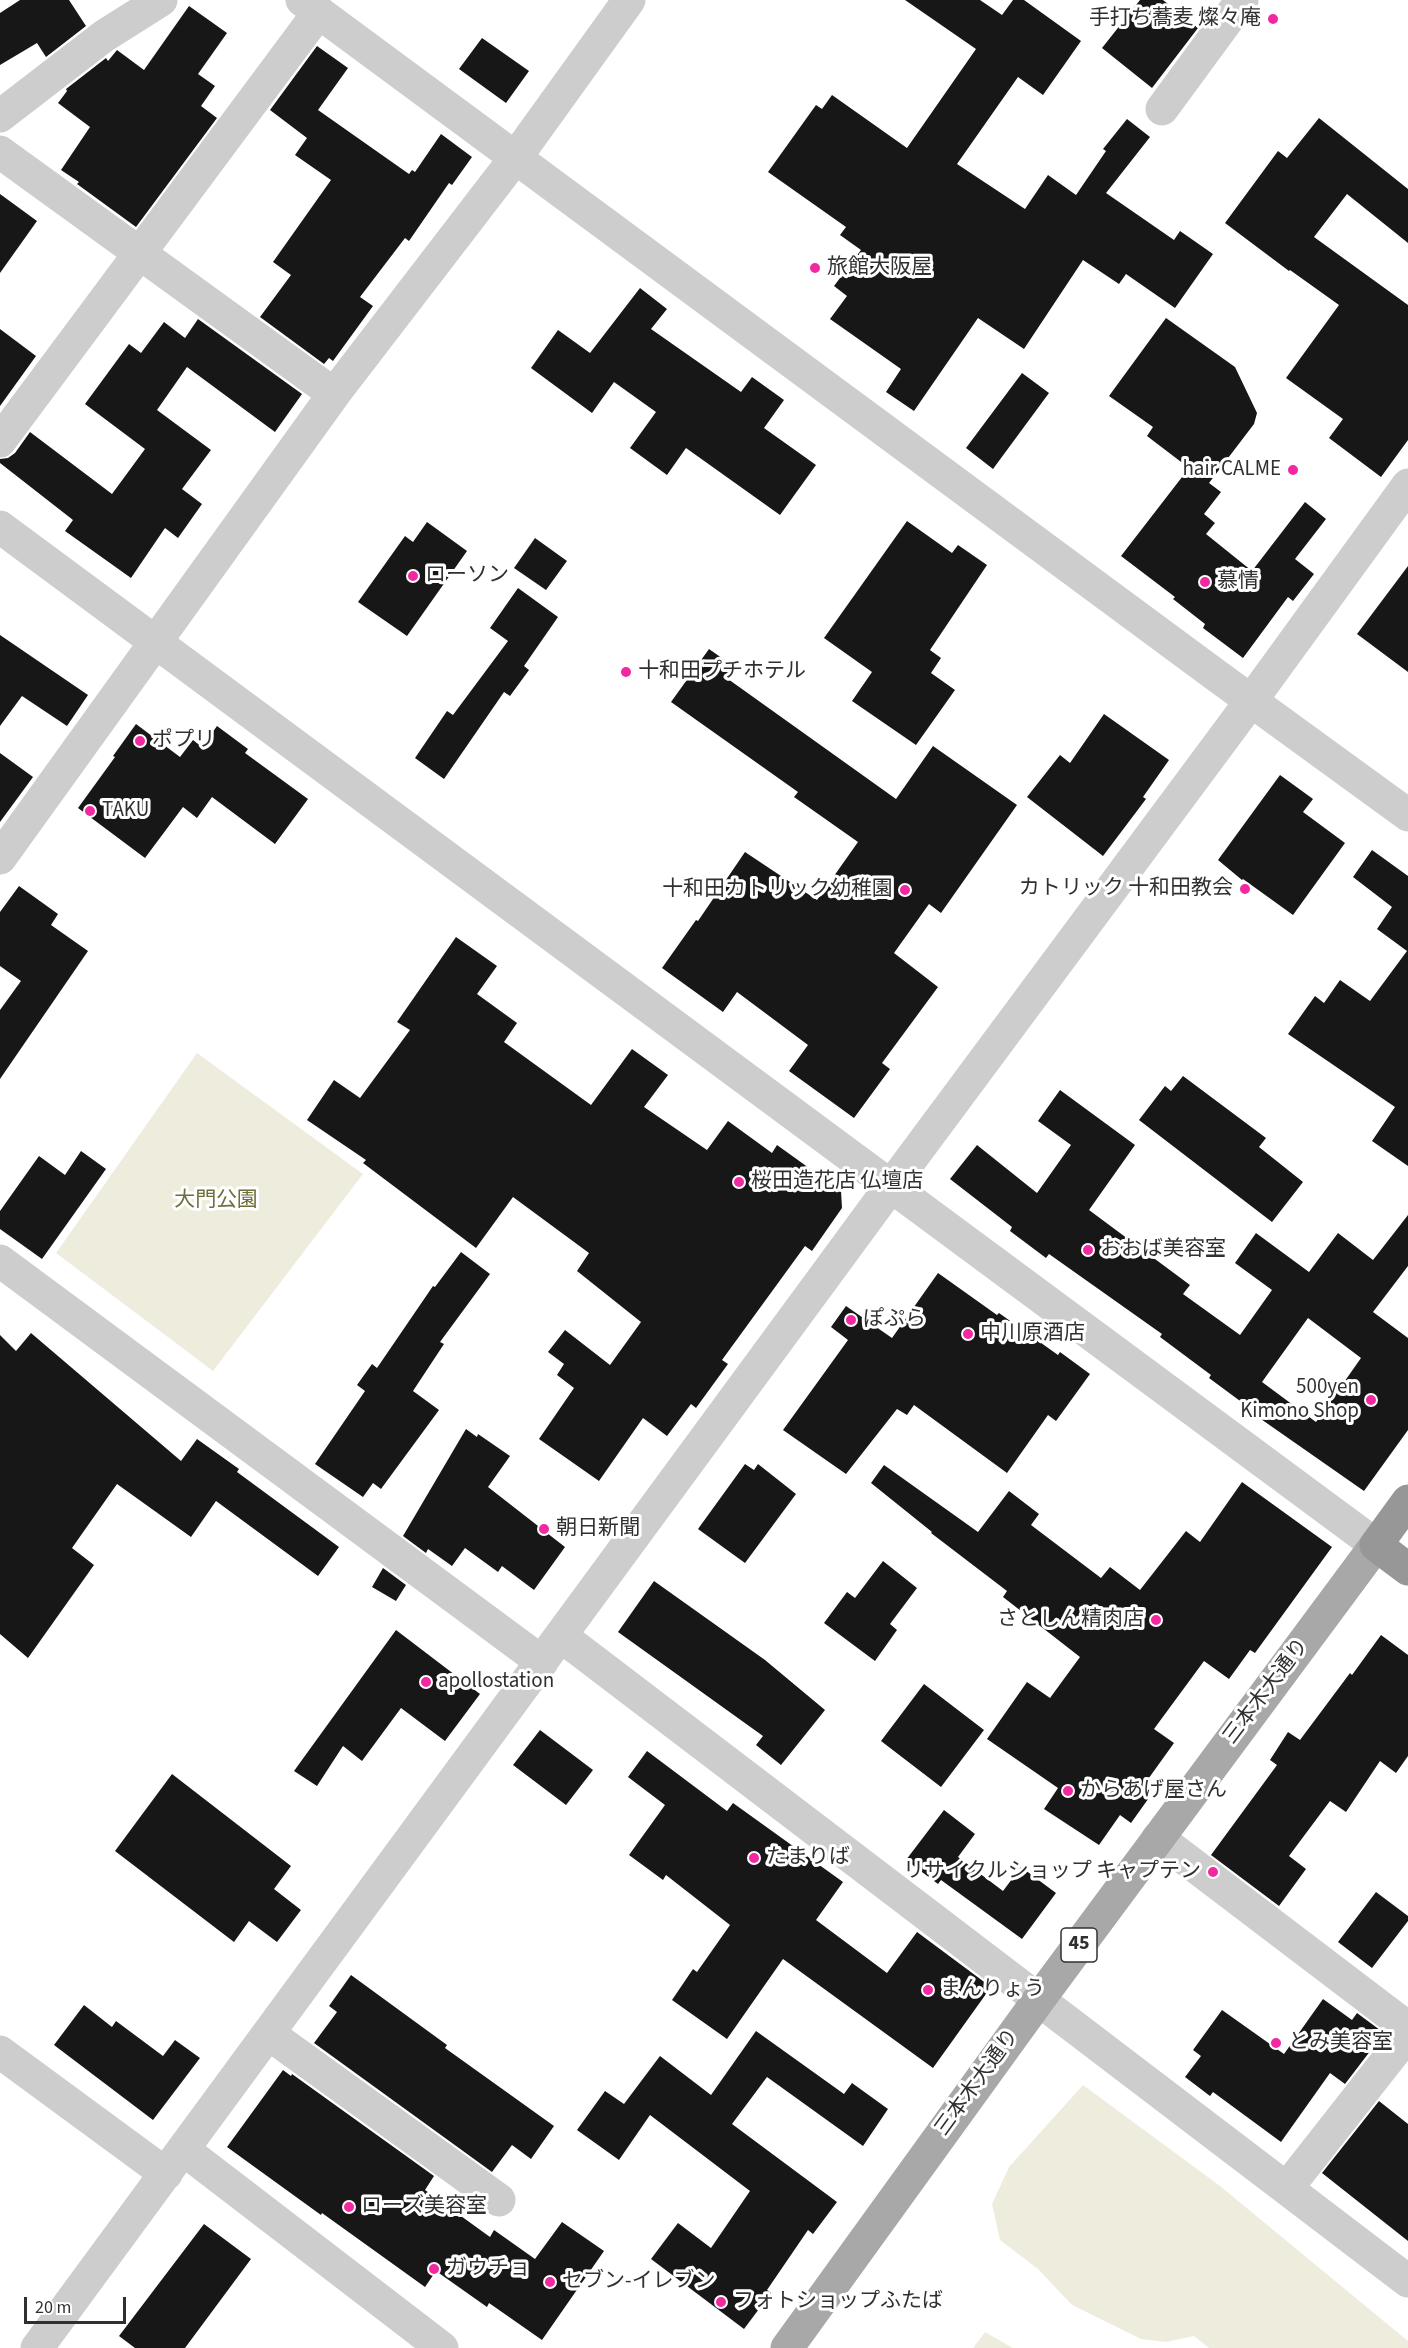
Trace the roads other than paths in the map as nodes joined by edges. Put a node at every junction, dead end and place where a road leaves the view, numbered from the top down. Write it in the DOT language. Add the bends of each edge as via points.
graph roads {
  1 [pos="161,0"];
  2 [pos="629,0"];
  3 [pos="1242,0"];
  4 [pos="310,6"];
  5 [pos="1162,108"];
  6 [pos="0,116"];
  7 [pos="0,152"];
  8 [pos="516,157"];
  9 [pos="140,253"];
  10 [pos="334,394"];
  11 [pos="0,441"];
  12 [pos="1408,485"];
  13 [pos="0,527"];
  14 [pos="157,642"];
  15 [pos="1251,701"];
  16 [pos="1408,815"];
  17 [pos="0,858"];
  18 [pos="891,1186"];
  19 [pos="0,1261"];
  20 [pos="1408,1502"];
  21 [pos="1376,1545"];
  22 [pos="1408,1569"];
  23 [pos="561,1636"];
  24 [pos="542,1662"];
  25 [pos="1158,1838"];
  26 [pos="1040,1998"];
  27 [pos="1408,2028"];
  28 [pos="269,2034"];
  29 [pos="1408,2034"];
  30 [pos="0,2052"];
  31 [pos="175,2162"];
  32 [pos="1287,2188"];
  33 [pos="499,2200"];
  34 [pos="1408,2281"];
  35 [pos="37,2348"];
  36 [pos="442,2348"];
  37 [pos="787,2348"];
  1 -- 6 [label="street" via="104,36"];
  2 -- 8 [label="street"];
  3 -- 5 [label="street"];
  4 -- 8 [label="street"];
  4 -- 9 [label="street"];
  7 -- 9 [label="street"];
  8 -- 10 [label="street"];
  8 -- 15 [label="street"];
  9 -- 10 [label="street"];
  9 -- 11 [label="street"];
  10 -- 14 [label="street"];
  12 -- 15 [label="street"];
  13 -- 14 [label="street"];
  14 -- 17 [label="street"];
  14 -- 18 [label="street"];
  15 -- 16 [label="street"];
  15 -- 18 [label="street"];
  18 -- 21 [label="street"];
  18 -- 23 [label="street"];
  19 -- 24 [label="street"];
  20 -- 21 [label="highway, 三本木大通り"];
  21 -- 22 [label="highway"];
  21 -- 25 [label="main road, 三本木大通り / 45"];
  23 -- 24 [label="street"];
  23 -- 26 [label="street"];
  24 -- 28 [label="street"];
  25 -- 26 [label="main road, 三本木大通り / 45"];
  25 -- 27 [label="street"];
  26 -- 32 [label="street"];
  26 -- 37 [label="main road, 三本木大通り / 45"];
  28 -- 31 [label="street"];
  28 -- 33 [label="street"];
  29 -- 32 [label="street"];
  30 -- 31 [label="street"];
  31 -- 35 [label="street"];
  31 -- 36 [label="street"];
  32 -- 34 [label="street"];
}
